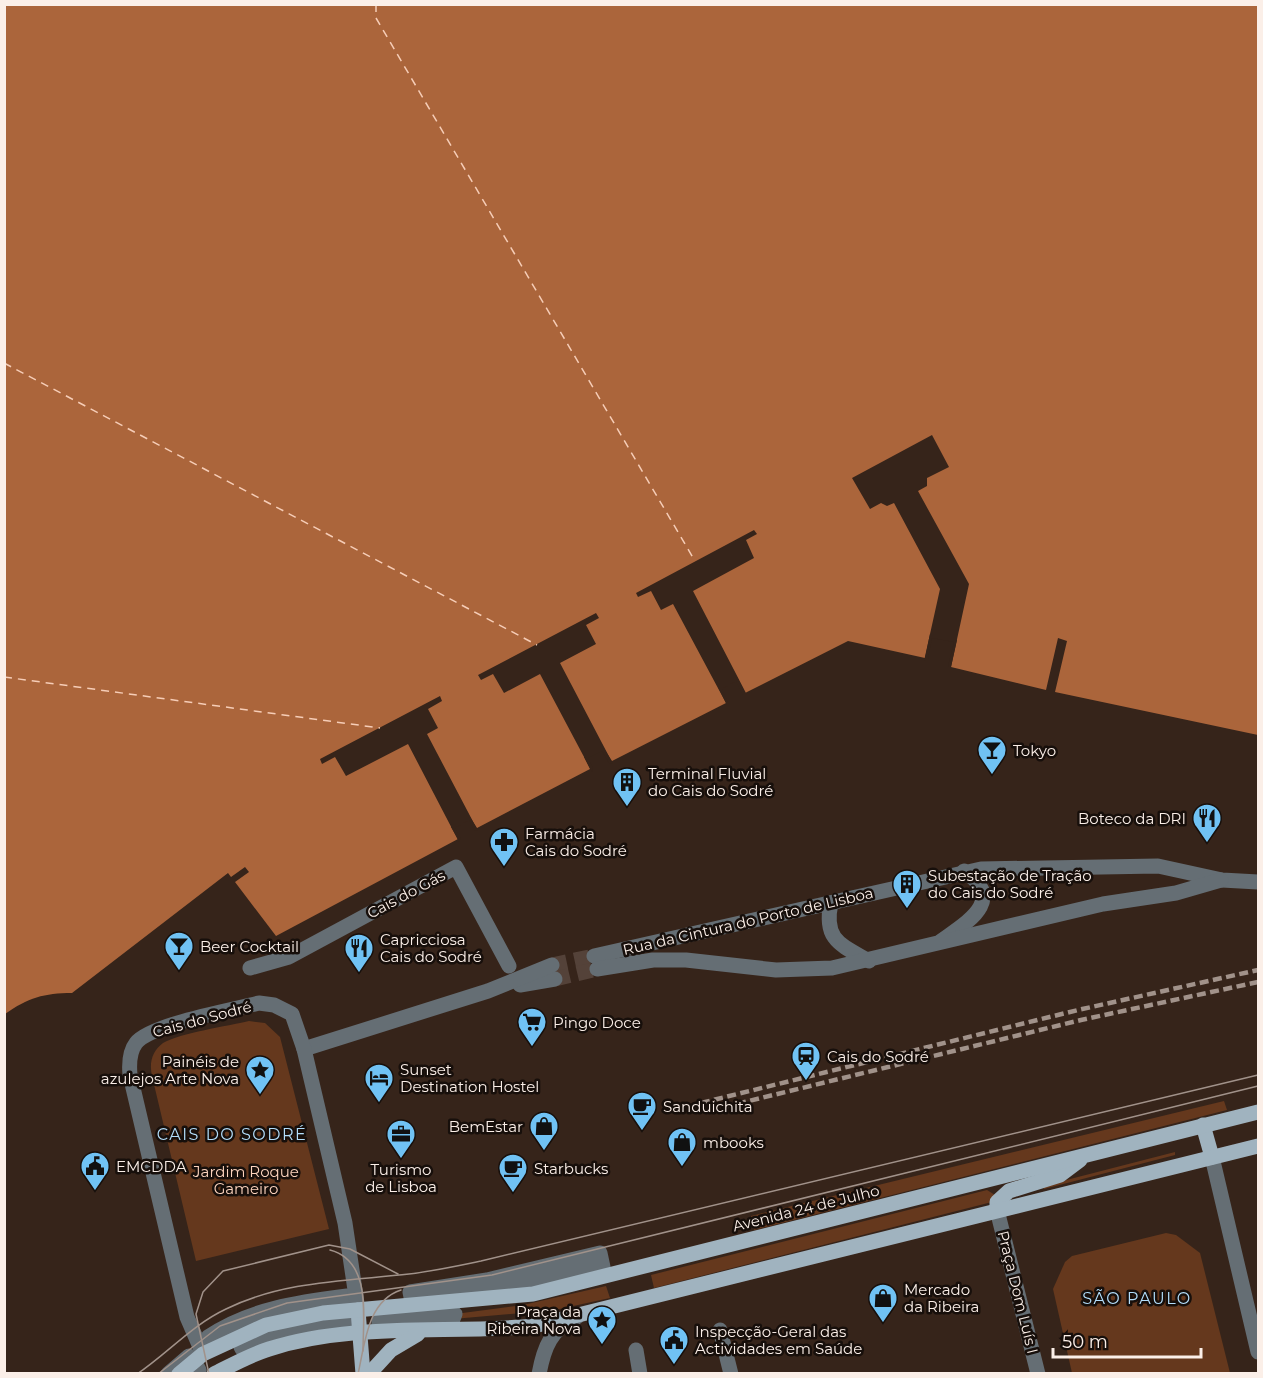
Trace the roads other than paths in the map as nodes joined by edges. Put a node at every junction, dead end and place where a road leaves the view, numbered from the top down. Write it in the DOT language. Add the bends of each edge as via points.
graph roads {
  1 [pos="964,872"];
  2 [pos="1222,880"];
  3 [pos="1258,882"];
  4 [pos="831,903"];
  5 [pos="936,945"];
  6 [pos="869,961"];
  7 [pos="509,966"];
  8 [pos="250,968"];
  9 [pos="554,972"];
  10 [pos="304,1049"];
  11 [pos="1258,1112"];
  12 [pos="1203,1125"];
  13 [pos="1258,1146"];
  14 [pos="1088,1155"];
  15 [pos="1212,1157"];
  16 [pos="997,1210"];
  17 [pos="603,1267"];
  18 [pos="353,1305"];
  19 [pos="585,1314"];
  20 [pos="347,1326"];
  21 [pos="720,1330"];
  22 [pos="435,1331"];
  23 [pos="360,1334"];
  24 [pos="636,1350"];
  25 [pos="1258,1352"];
  26 [pos="203,1354"];
  27 [pos="168,1374"];
  28 [pos="175,1374"];
  29 [pos="179,1374"];
  30 [pos="187,1374"];
  31 [pos="194,1374"];
  32 [pos="213,1374"];
  33 [pos="363,1374"];
  34 [pos="369,1374"];
  35 [pos="539,1374"];
  36 [pos="640,1374"];
  37 [pos="731,1374"];
  38 [pos="1038,1374"];
  1 -- 2 [label="street, Rua da Cintura do Porto de Lisboa" via="998,867 1158,866"];
  1 -- 4 [label="street, Rua da Cintura do Porto de Lisboa"];
  1 -- 5 [label="street" via="977,880 982,903 973,917"];
  2 -- 3 [label="street, Rua da Cintura do Porto de Lisboa"];
  2 -- 5 [label="street, Rua da Cintura do Porto de Lisboa" via="1176,893 1102,904"];
  4 -- 6 [label="street" via="828,918 833,938"];
  4 -- 6 [label="street, Rua da Cintura do Porto de Lisboa" via="595,963 653,960 790,971"];
  5 -- 6 [label="street, Rua da Cintura do Porto de Lisboa"];
  7 -- 8 [label="street, Cais do Gás" via="456,867 289,957"];
  9 -- 10 [label="street"];
  10 -- 18 [label="street, Cais do Sodré" via="345,1223 355,1285"];
  10 -- 26 [label="street, Cais do Sodré" via="292,1014 260,1003 154,1030 135,1045 129,1062 187,1317"];
  11 -- 12 [label="main road, Avenida 24 de Julho"];
  12 -- 14 [label="main road, Avenida 24 de Julho"];
  12 -- 15 [label="main road"];
  13 -- 15 [label="main road"];
  14 -- 16 [label="main road" via="1060,1175 1006,1193"];
  14 -- 18 [label="main road, Avenida 24 de Julho" via="533,1294"];
  15 -- 16 [label="main road"];
  15 -- 25 [label="street"];
  16 -- 19 [label="main road"];
  16 -- 38 [label="street, Praça Dom Luís I"];
  17 -- 17 [label="street" via="600,1253 487,1280 410,1292 411,1298 506,1288"];
  18 -- 18 [label="street" via="305,1305 234,1326 211,1340 208,1337 267,1310 347,1296"];
  18 -- 23 [label="main road"];
  18 -- 26 [label="main road, Avenida 24 de Julho" via="266,1325"];
  19 -- 22 [label="main road" via="534,1326"];
  19 -- 35 [label="street" via="553,1332"];
  20 -- 20 [label="street" via="299,1332 241,1347 284,1329 323,1323"];
  21 -- 37 [label="street"];
  22 -- 23 [label="main road"];
  22 -- 34 [label="main road" via="405,1339 382,1357"];
  23 -- 32 [label="main road" via="305,1340 269,1349"];
  23 -- 33 [label="main road"];
  24 -- 36 [label="street"];
  26 -- 29 [label="main road, Avenida 24 de Julho"];
  26 -- 32 [label="main road"];
  27 -- 28 [label="street" via="190,1356 192,1359"];
  30 -- 31 [label="street" via="197,1366 199,1370"];
}
